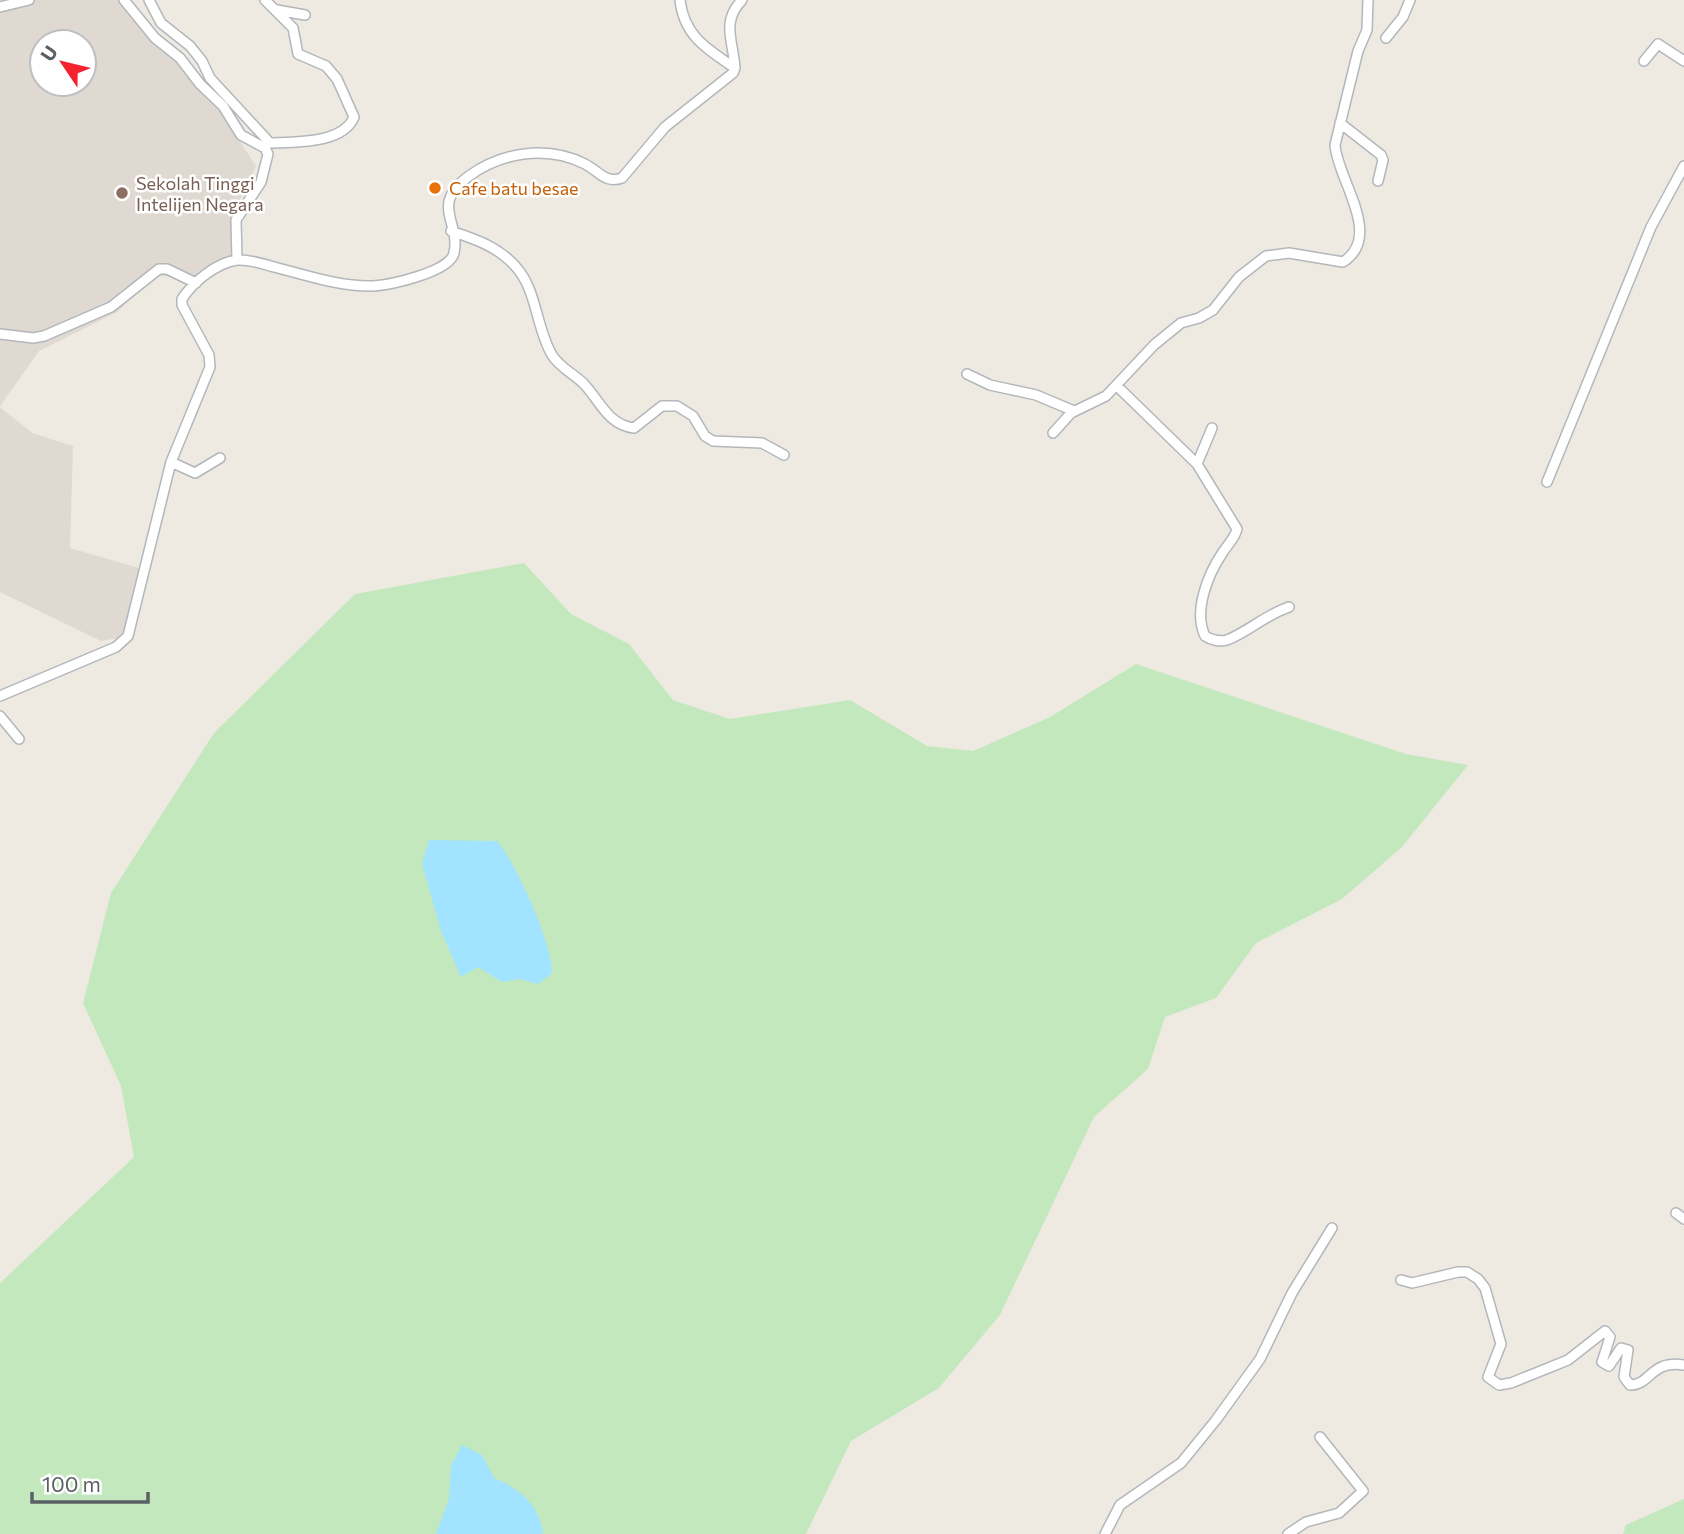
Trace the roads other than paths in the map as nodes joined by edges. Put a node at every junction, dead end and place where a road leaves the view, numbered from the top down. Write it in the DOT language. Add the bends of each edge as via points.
graph roads {
  1 [pos="29,0"];
  2 [pos="124,0"];
  3 [pos="149,0"];
  4 [pos="265,0"];
  5 [pos="680,0"];
  6 [pos="743,0"];
  7 [pos="1368,0"];
  8 [pos="1410,0"];
  9 [pos="0,7"];
  10 [pos="276,10"];
  11 [pos="305,15"];
  12 [pos="1386,37"];
  13 [pos="1684,49"];
  14 [pos="1644,61"];
  15 [pos="1684,62"];
  16 [pos="735,68"];
  17 [pos="1340,123"];
  18 [pos="267,146"];
  19 [pos="1684,166"];
  20 [pos="1378,181"];
  21 [pos="451,231"];
  22 [pos="237,260"];
  23 [pos="195,282"];
  24 [pos="0,334"];
  25 [pos="967,373"];
  26 [pos="1117,386"];
  27 [pos="1074,411"];
  28 [pos="1212,428"];
  29 [pos="1053,433"];
  30 [pos="784,454"];
  31 [pos="220,458"];
  32 [pos="170,462"];
  33 [pos="1197,464"];
  34 [pos="1547,482"];
  35 [pos="1289,607"];
  36 [pos="0,696"];
  37 [pos="0,716"];
  38 [pos="19,739"];
  39 [pos="1332,1228"];
  40 [pos="1401,1280"];
  41 [pos="1684,1365"];
  42 [pos="1320,1437"];
  43 [pos="1105,1534"];
  44 [pos="1288,1534"];
  1 -- 9 [label="street"];
  2 -- 18 [label="street" via="223,106 241,135"];
  3 -- 18 [label="street" via="162,23 190,46 210,78"];
  4 -- 10 [label="street"];
  5 -- 16 [label="street" via="693,36"];
  6 -- 16 [label="street" via="729,16"];
  7 -- 17 [label="street" via="1367,30"];
  8 -- 12 [label="street" via="1403,18"];
  10 -- 11 [label="street"];
  10 -- 18 [label="street" via="293,28 298,54 326,66 337,79 354,117 350,127 341,132"];
  13 -- 15 [label="street"];
  14 -- 15 [label="street" via="1658,44"];
  16 -- 21 [label="street" via="727,80 665,127 622,178 606,179 583,163 550,155 512,154 483,167 451,196 447,214"];
  17 -- 20 [label="street" via="1381,155"];
  17 -- 26 [label="street" via="1336,161 1360,219 1354,252 1343,262 1289,253 1266,256 1239,277 1213,310 1181,323 1154,345"];
  18 -- 22 [label="street" via="265,173 236,220"];
  19 -- 34 [label="street" via="1651,227"];
  21 -- 22 [label="street" via="455,252 450,260 394,284 352,285"];
  21 -- 30 [label="street" via="489,246 514,265 524,277 552,354 618,423 634,428 662,406 677,407 693,416 713,441 762,443"];
  22 -- 23 [label="street"];
  23 -- 24 [label="street" via="159,269 111,307 44,336"];
  23 -- 32 [label="street" via="181,299 182,305 209,355 210,367"];
  25 -- 27 [label="street" via="990,385 1036,395"];
  26 -- 27 [label="street"];
  26 -- 33 [label="street"];
  27 -- 29 [label="street"];
  28 -- 33 [label="street"];
  31 -- 32 [label="street" via="195,473"];
  32 -- 36 [label="street" via="128,636 116,646"];
  33 -- 35 [label="street" via="1237,529 1217,561 1202,602 1205,636 1228,639"];
  37 -- 38 [label="street"];
  39 -- 43 [label="street" via="1292,1293 1260,1359 1224,1409 1181,1463 1120,1506"];
  40 -- 41 [label="street" via="1412,1283 1458,1272 1478,1279 1485,1288 1501,1344 1488,1377 1499,1385 1572,1358 1605,1331 1610,1337 1602,1363 1609,1366 1621,1348 1628,1350 1624,1377 1630,1385 1637,1385 1661,1366"];
  42 -- 44 [label="street" via="1363,1491 1339,1513 1306,1522"];
}
